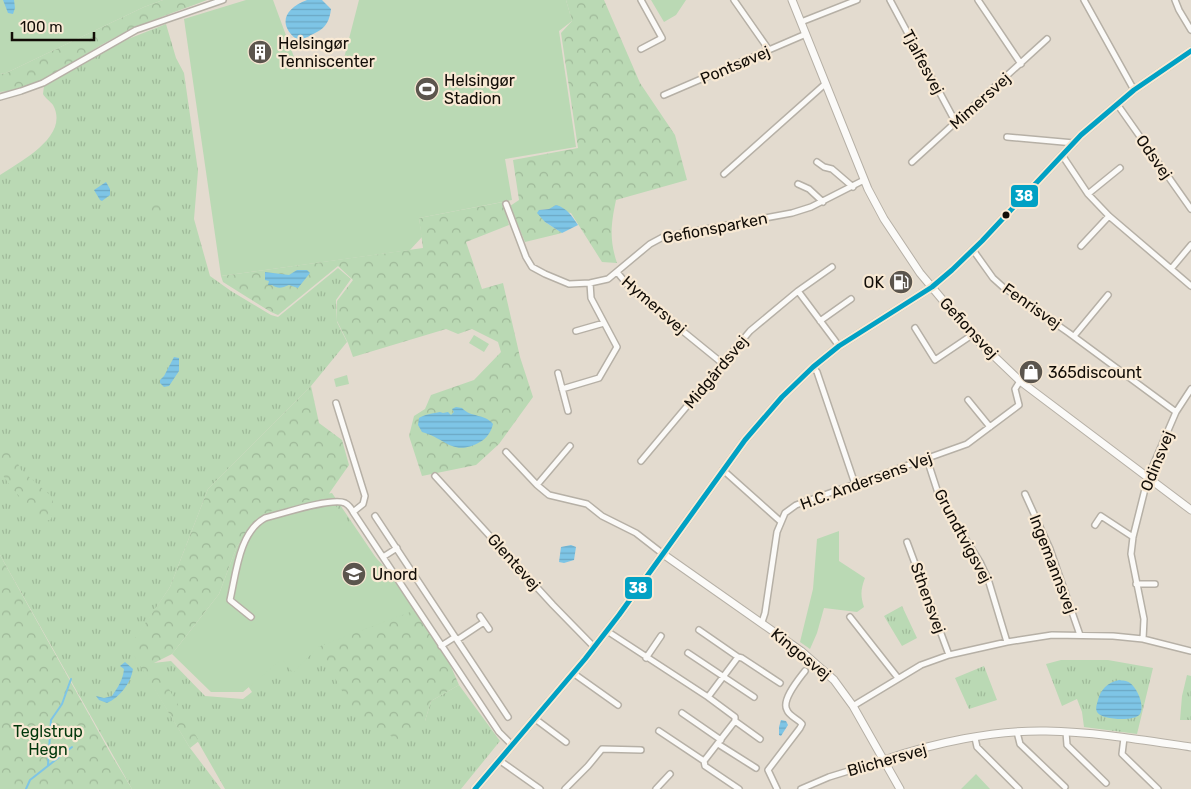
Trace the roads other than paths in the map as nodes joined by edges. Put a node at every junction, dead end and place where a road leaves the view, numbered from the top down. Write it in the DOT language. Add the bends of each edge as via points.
graph roads {
  1 [pos="223,0"];
  2 [pos="641,0"];
  3 [pos="734,0"];
  4 [pos="792,0"];
  5 [pos="857,0"];
  6 [pos="890,0"];
  7 [pos="978,0"];
  8 [pos="1084,0"];
  9 [pos="1175,0"];
  10 [pos="800,22"];
  11 [pos="1191,30"];
  12 [pos="806,34"];
  13 [pos="1047,39"];
  14 [pos="641,49"];
  15 [pos="769,50"];
  16 [pos="1191,51"];
  17 [pos="1021,64"];
  18 [pos="825,84"];
  19 [pos="1134,90"];
  20 [pos="664,95"];
  21 [pos="0,97"];
  22 [pos="1117,104"];
  23 [pos="956,123"];
  24 [pos="1007,136"];
  25 [pos="1074,143"];
  26 [pos="1062,155"];
  27 [pos="816,162"];
  28 [pos="912,162"];
  29 [pos="1120,168"];
  30 [pos="724,174"];
  31 [pos="864,180"];
  32 [pos="798,184"];
  33 [pos="852,186"];
  34 [pos="1088,194"];
  35 [pos="823,202"];
  36 [pos="506,204"];
  37 [pos="1191,210"];
  38 [pos="1108,216"];
  39 [pos="1191,245"];
  40 [pos="1081,246"];
  41 [pos="973,250"];
  42 [pos="832,267"];
  43 [pos="1171,269"];
  44 [pos="617,272"];
  45 [pos="590,283"];
  46 [pos="1191,286"];
  47 [pos="932,287"];
  48 [pos="798,290"];
  49 [pos="1108,295"];
  50 [pos="851,299"];
  51 [pos="820,321"];
  52 [pos="604,322"];
  53 [pos="915,328"];
  54 [pos="576,331"];
  55 [pos="972,334"];
  56 [pos="1074,336"];
  57 [pos="839,346"];
  58 [pos="722,363"];
  59 [pos="813,367"];
  60 [pos="558,372"];
  61 [pos="1020,381"];
  62 [pos="562,389"];
  63 [pos="1190,391"];
  64 [pos="968,400"];
  65 [pos="336,404"];
  66 [pos="568,411"];
  67 [pos="1176,412"];
  68 [pos="990,427"];
  69 [pos="570,446"];
  70 [pos="506,452"];
  71 [pos="927,460"];
  72 [pos="641,461"];
  73 [pos="723,470"];
  74 [pos="436,476"];
  75 [pos="1148,477"];
  76 [pos="855,484"];
  77 [pos="537,485"];
  78 [pos="1025,494"];
  79 [pos="1191,510"];
  80 [pos="353,512"];
  81 [pos="375,516"];
  82 [pos="780,522"];
  83 [pos="1094,525"];
  84 [pos="1133,537"];
  85 [pos="907,542"];
  86 [pos="397,548"];
  87 [pos="663,554"];
  88 [pos="383,557"];
  89 [pos="1136,584"];
  90 [pos="1156,584"];
  91 [pos="480,616"];
  92 [pos="251,617"];
  93 [pos="850,617"];
  94 [pos="484,622"];
  95 [pos="762,622"];
  96 [pos="489,629"];
  97 [pos="699,630"];
  98 [pos="607,631"];
  99 [pos="1080,634"];
  100 [pos="662,636"];
  101 [pos="456,639"];
  102 [pos="1143,639"];
  103 [pos="1007,642"];
  104 [pos="442,646"];
  105 [pos="594,647"];
  106 [pos="1191,651"];
  107 [pos="688,653"];
  108 [pos="949,655"];
  109 [pos="738,657"];
  110 [pos="646,658"];
  111 [pos="806,671"];
  112 [pos="573,673"];
  113 [pos="723,677"];
  114 [pos="898,678"];
  115 [pos="780,684"];
  116 [pos="708,697"];
  117 [pos="754,697"];
  118 [pos="618,705"];
  119 [pos="852,706"];
  120 [pos="682,713"];
  121 [pos="508,717"];
  122 [pos="534,718"];
  123 [pos="735,721"];
  124 [pos="659,731"];
  125 [pos="1017,732"];
  126 [pos="1066,732"];
  127 [pos="976,738"];
  128 [pos="1124,738"];
  129 [pos="760,739"];
  130 [pos="566,742"];
  131 [pos="719,742"];
  132 [pos="512,744"];
  133 [pos="1191,747"];
  134 [pos="641,750"];
  135 [pos="499,760"];
  136 [pos="884,760"];
  137 [pos="704,761"];
  138 [pos="756,768"];
  139 [pos="670,774"];
  140 [pos="1106,783"];
  141 [pos="1064,787"];
  142 [pos="474,789"];
  143 [pos="540,789"];
  144 [pos="565,789"];
  145 [pos="656,789"];
  146 [pos="739,789"];
  147 [pos="777,789"];
  148 [pos="801,789"];
  149 [pos="900,789"];
  150 [pos="1020,789"];
  151 [pos="1158,789"];
  1 -- 21 [label="street" via="136,30 44,83"];
  2 -- 14 [label="street" via="662,38"];
  3 -- 15 [label="street"];
  4 -- 10 [label="main road, Gefionsvej"];
  5 -- 10 [label="street"];
  6 -- 23 [label="street, Tjalfesvej"];
  7 -- 17 [label="street"];
  8 -- 19 [label="street"];
  9 -- 11 [label="street"];
  10 -- 12 [label="main road, Gefionsvej"];
  12 -- 15 [label="street, Pontsøvej"];
  12 -- 18 [label="main road, Gefionsvej"];
  13 -- 17 [label="street, Mimersvej"];
  15 -- 20 [label="street, Pontsøvej"];
  16 -- 19 [label="main road"];
  17 -- 23 [label="street, Mimersvej"];
  18 -- 30 [label="street"];
  18 -- 31 [label="main road, Gefionsvej"];
  19 -- 22 [label="main road"];
  22 -- 25 [label="main road"];
  22 -- 37 [label="street, Odsvej"];
  23 -- 28 [label="street, Mimersvej"];
  24 -- 25 [label="street"];
  25 -- 26 [label="main road"];
  26 -- 34 [label="street"];
  26 -- 41 [label="main road"];
  27 -- 33 [label="street" via="832,169"];
  29 -- 34 [label="street"];
  31 -- 33 [label="street, Gefionsparken"];
  31 -- 47 [label="main road, Gefionsvej" via="884,219"];
  32 -- 35 [label="street"];
  33 -- 35 [label="street, Gefionsparken"];
  34 -- 38 [label="street"];
  35 -- 44 [label="street, Gefionsparken" via="792,213 663,237"];
  36 -- 45 [label="street, Hymersvej" via="532,267 569,284"];
  38 -- 40 [label="street"];
  38 -- 43 [label="street"];
  39 -- 43 [label="street"];
  41 -- 47 [label="main road"];
  41 -- 56 [label="street, Fenrisvej" via="1003,287"];
  42 -- 48 [label="street, Midgårdsvej"];
  43 -- 46 [label="street"];
  44 -- 45 [label="street, Hymersvej" via="608,279"];
  44 -- 58 [label="street, Hymersvej" via="631,289"];
  45 -- 52 [label="street" via="590,298"];
  47 -- 55 [label="main road, Gefionsvej"];
  47 -- 57 [label="main road"];
  48 -- 51 [label="street"];
  48 -- 58 [label="street, Midgårdsvej" via="750,331"];
  49 -- 56 [label="street, Fenrisvej"];
  50 -- 51 [label="street"];
  51 -- 57 [label="street"];
  52 -- 54 [label="street"];
  52 -- 62 [label="street" via="616,348 599,378"];
  53 -- 55 [label="street" via="935,360"];
  55 -- 61 [label="main road, Gefionsvej"];
  56 -- 67 [label="street, Fenrisvej"];
  57 -- 59 [label="main road"];
  58 -- 72 [label="street, Midgårdsvej"];
  59 -- 73 [label="main road" via="770,410"];
  59 -- 76 [label="street"];
  60 -- 62 [label="street"];
  61 -- 68 [label="street, H.C. Andersens Vej" via="1015,389 1019,405"];
  61 -- 75 [label="main road, Gefionsvej"];
  62 -- 66 [label="street"];
  63 -- 67 [label="street, Odinsvej"];
  64 -- 68 [label="street"];
  65 -- 80 [label="street" via="366,496 363,504"];
  67 -- 75 [label="street, Odinsvej"];
  68 -- 71 [label="street, H.C. Andersens Vej" via="967,444"];
  69 -- 77 [label="street"];
  70 -- 77 [label="street"];
  71 -- 76 [label="street, H.C. Andersens Vej"];
  71 -- 103 [label="street, Grundtvigsvej" via="939,496 988,579"];
  73 -- 82 [label="street"];
  73 -- 87 [label="main road"];
  74 -- 105 [label="street, Glentevej"];
  75 -- 79 [label="main road, Gefionsvej"];
  75 -- 84 [label="street, Odinsvej"];
  76 -- 82 [label="street, H.C. Andersens Vej" via="796,505"];
  77 -- 87 [label="street" via="549,495 587,504 602,516 636,533"];
  78 -- 99 [label="street, Ingemannsvej" via="1050,549"];
  80 -- 88 [label="street"];
  80 -- 92 [label="street" via="344,503 318,504 260,521 240,553 230,600"];
  81 -- 86 [label="street"];
  82 -- 95 [label="street, H.C. Andersens Vej"];
  83 -- 84 [label="street" via="1101,516"];
  84 -- 89 [label="street, Odinsvej" via="1130,554"];
  85 -- 108 [label="street, Sthensvej"];
  86 -- 88 [label="street"];
  86 -- 101 [label="street"];
  87 -- 95 [label="main road, Kingosvej"];
  87 -- 98 [label="main road"];
  88 -- 104 [label="street"];
  89 -- 90 [label="street"];
  89 -- 102 [label="street, Odinsvej" via="1144,619"];
  91 -- 94 [label="street"];
  93 -- 114 [label="street"];
  94 -- 96 [label="street"];
  94 -- 101 [label="street"];
  95 -- 119 [label="main road, Kingosvej" via="834,680"];
  97 -- 109 [label="street"];
  98 -- 105 [label="main road"];
  98 -- 110 [label="street"];
  99 -- 102 [label="street"];
  99 -- 103 [label="street"];
  100 -- 110 [label="street"];
  101 -- 104 [label="street"];
  101 -- 121 [label="street"];
  102 -- 106 [label="street"];
  103 -- 108 [label="street"];
  104 -- 132 [label="street" via="499,732"];
  105 -- 112 [label="main road"];
  107 -- 113 [label="street"];
  108 -- 114 [label="street"];
  109 -- 113 [label="street"];
  109 -- 115 [label="street"];
  110 -- 116 [label="street"];
  111 -- 147 [label="street" via="791,688 786,706 787,712 802,724 768,770"];
  112 -- 118 [label="street"];
  112 -- 122 [label="main road"];
  113 -- 116 [label="street"];
  113 -- 117 [label="street"];
  114 -- 119 [label="street"];
  116 -- 123 [label="street" via="735,717"];
  119 -- 136 [label="main road, Kingosvej"];
  120 -- 131 [label="street"];
  122 -- 130 [label="street"];
  122 -- 132 [label="main road"];
  123 -- 129 [label="street"];
  123 -- 131 [label="street"];
  124 -- 137 [label="street"];
  125 -- 126 [label="main road, Blichersvej"];
  125 -- 127 [label="main road, Blichersvej"];
  125 -- 141 [label="street" via="1020,744"];
  126 -- 128 [label="main road, Blichersvej"];
  126 -- 140 [label="street" via="1067,745"];
  127 -- 136 [label="main road, Blichersvej"];
  127 -- 150 [label="street" via="977,747"];
  128 -- 133 [label="main road, Blichersvej"];
  128 -- 151 [label="street" via="1122,754"];
  131 -- 137 [label="street"];
  131 -- 138 [label="street"];
  132 -- 135 [label="main road"];
  134 -- 144 [label="street" via="602,749"];
  135 -- 142 [label="main road"];
  135 -- 143 [label="street"];
  136 -- 148 [label="street, Blichersvej" via="829,776"];
  136 -- 149 [label="main road, Kingosvej"];
  137 -- 146 [label="street" via="705,766"];
  139 -- 145 [label="street"];
}
